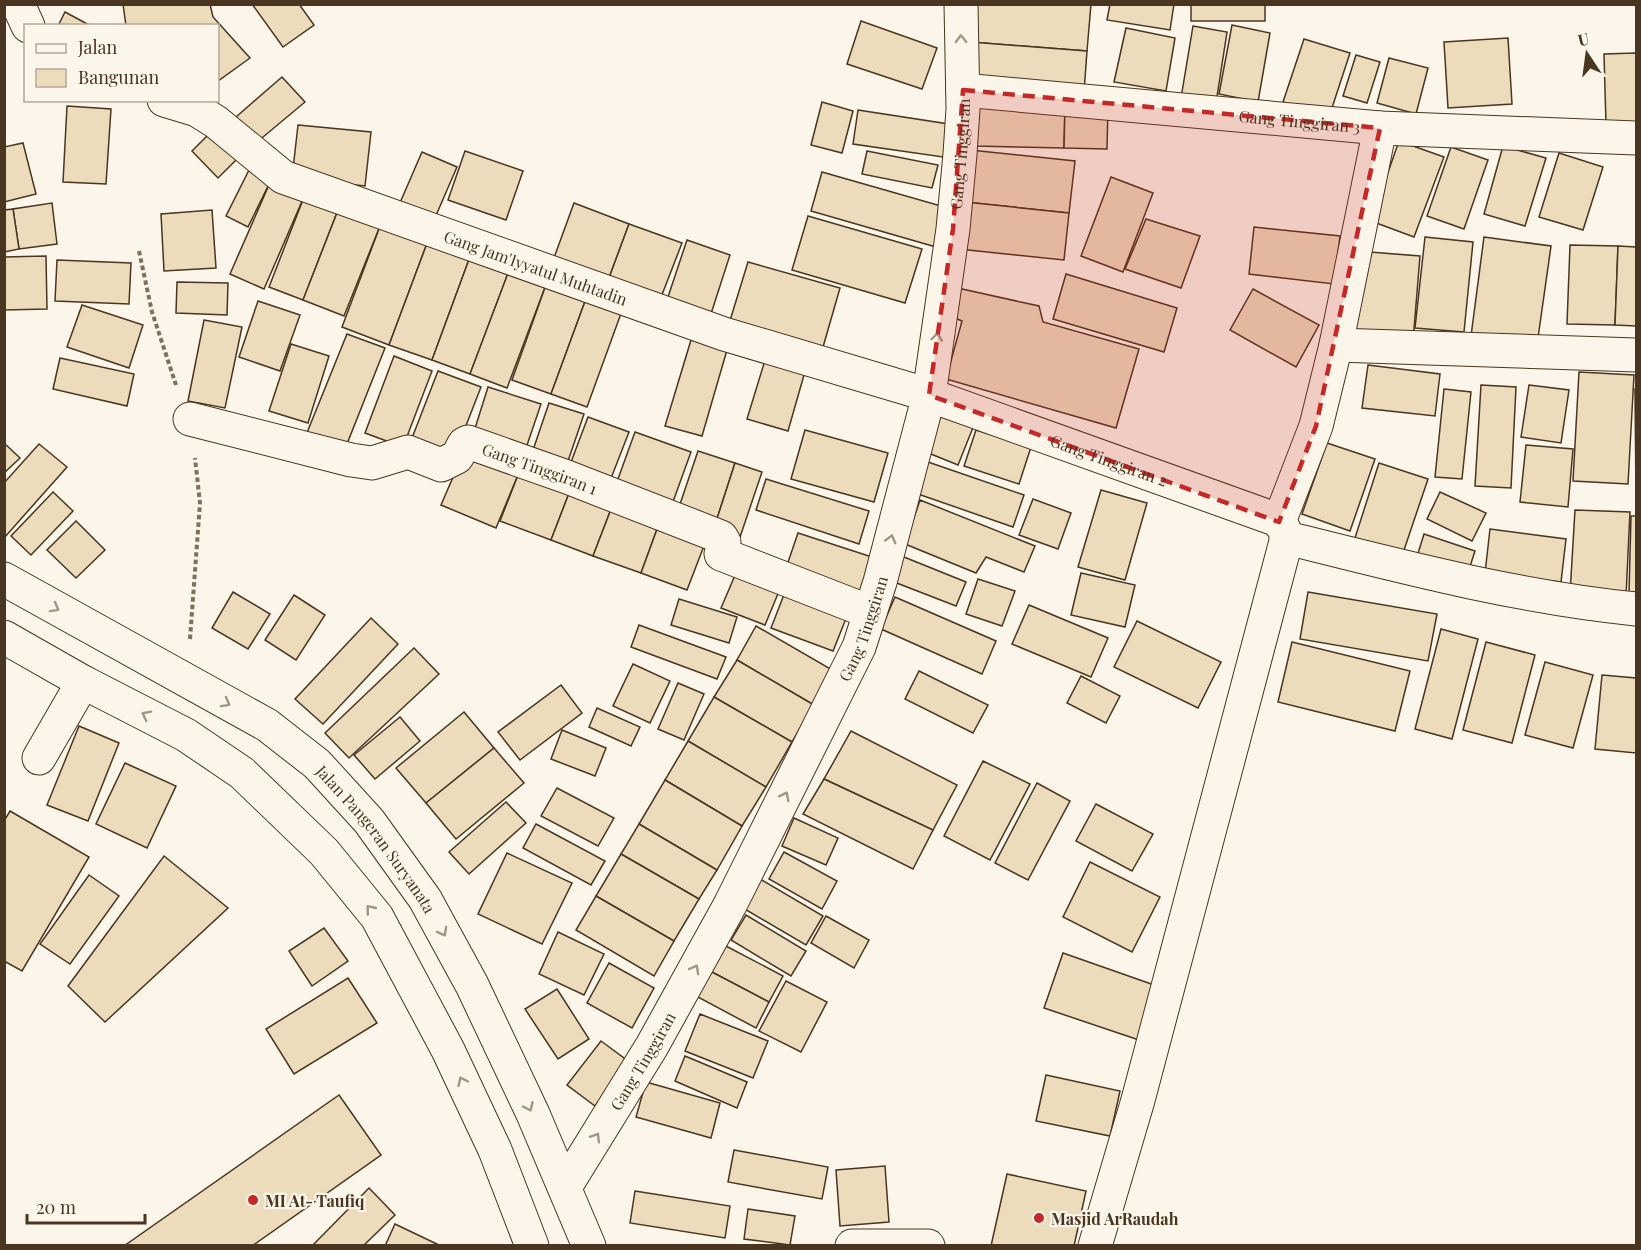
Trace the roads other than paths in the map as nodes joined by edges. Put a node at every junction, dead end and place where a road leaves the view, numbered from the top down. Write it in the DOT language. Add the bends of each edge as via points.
graph roads {
  1 [pos="18,4"];
  2 [pos="961,4"];
  3 [pos="27,24"];
  4 [pos="963,90"];
  5 [pos="170,102"];
  6 [pos="1380,128"];
  7 [pos="1636,138"];
  8 [pos="1336,345"];
  9 [pos="1636,356"];
  10 [pos="929,395"];
  11 [pos="190,419"];
  12 [pos="1284,530"];
  13 [pos="4,579"];
  14 [pos="1636,609"];
  15 [pos="870,612"];
  16 [pos="4,637"];
  17 [pos="83,682"];
  18 [pos="39,758"];
  19 [pos="565,1187"];
  20 [pos="519,1212"];
  21 [pos="532,1245"];
  22 [pos="589,1245"];
  23 [pos="852,1245"];
  24 [pos="928,1245"];
  25 [pos="1095,1245"];
  1 -- 3 [label="street"];
  4 -- 2 [label="street, Gang Tinggiran, one-way"];
  4 -- 6 [label="street, Gang Tinggiran 3"];
  10 -- 4 [label="street, Gang Tinggiran, one-way" via="953,229"];
  5 -- 10 [label="street, Gang Jam'Iyyatul Muhtadin" via="216,122 283,177 724,334"];
  6 -- 7 [label="street, Gang Tinggiran 3"];
  6 -- 8 [label="street"];
  8 -- 9 [label="street"];
  8 -- 12 [label="street"];
  10 -- 12 [label="street, Gang Tinggiran 2"];
  15 -- 10 [label="street, Gang Tinggiran, one-way"];
  11 -- 15 [label="street, Gang Tinggiran 1" via="372,463 408,452 441,465 457,457 468,442 720,537 724,542 721,554"];
  12 -- 14 [label="street, Gang Tinggiran 2" via="1465,583 1567,602"];
  12 -- 25 [label="street" via="1141,1088"];
  13 -- 19 [label="street, Jalan Pangeran Suryanata, one-way" via="267,725 317,764 369,821 426,899 472,985"];
  19 -- 15 [label="street, Gang Tinggiran, one-way" via="652,1046 730,905 846,676"];
  16 -- 17 [label="street"];
  17 -- 18 [label="street"];
  20 -- 17 [label="street, one-way" via="495,1150 452,1060 382,927 324,852 242,773 186,735"];
  19 -- 20 [label="street"];
  19 -- 22 [label="street, Jalan Pangeran Suryanata"];
  20 -- 21 [label="street"];
  23 -- 24 [label="street"];
}
